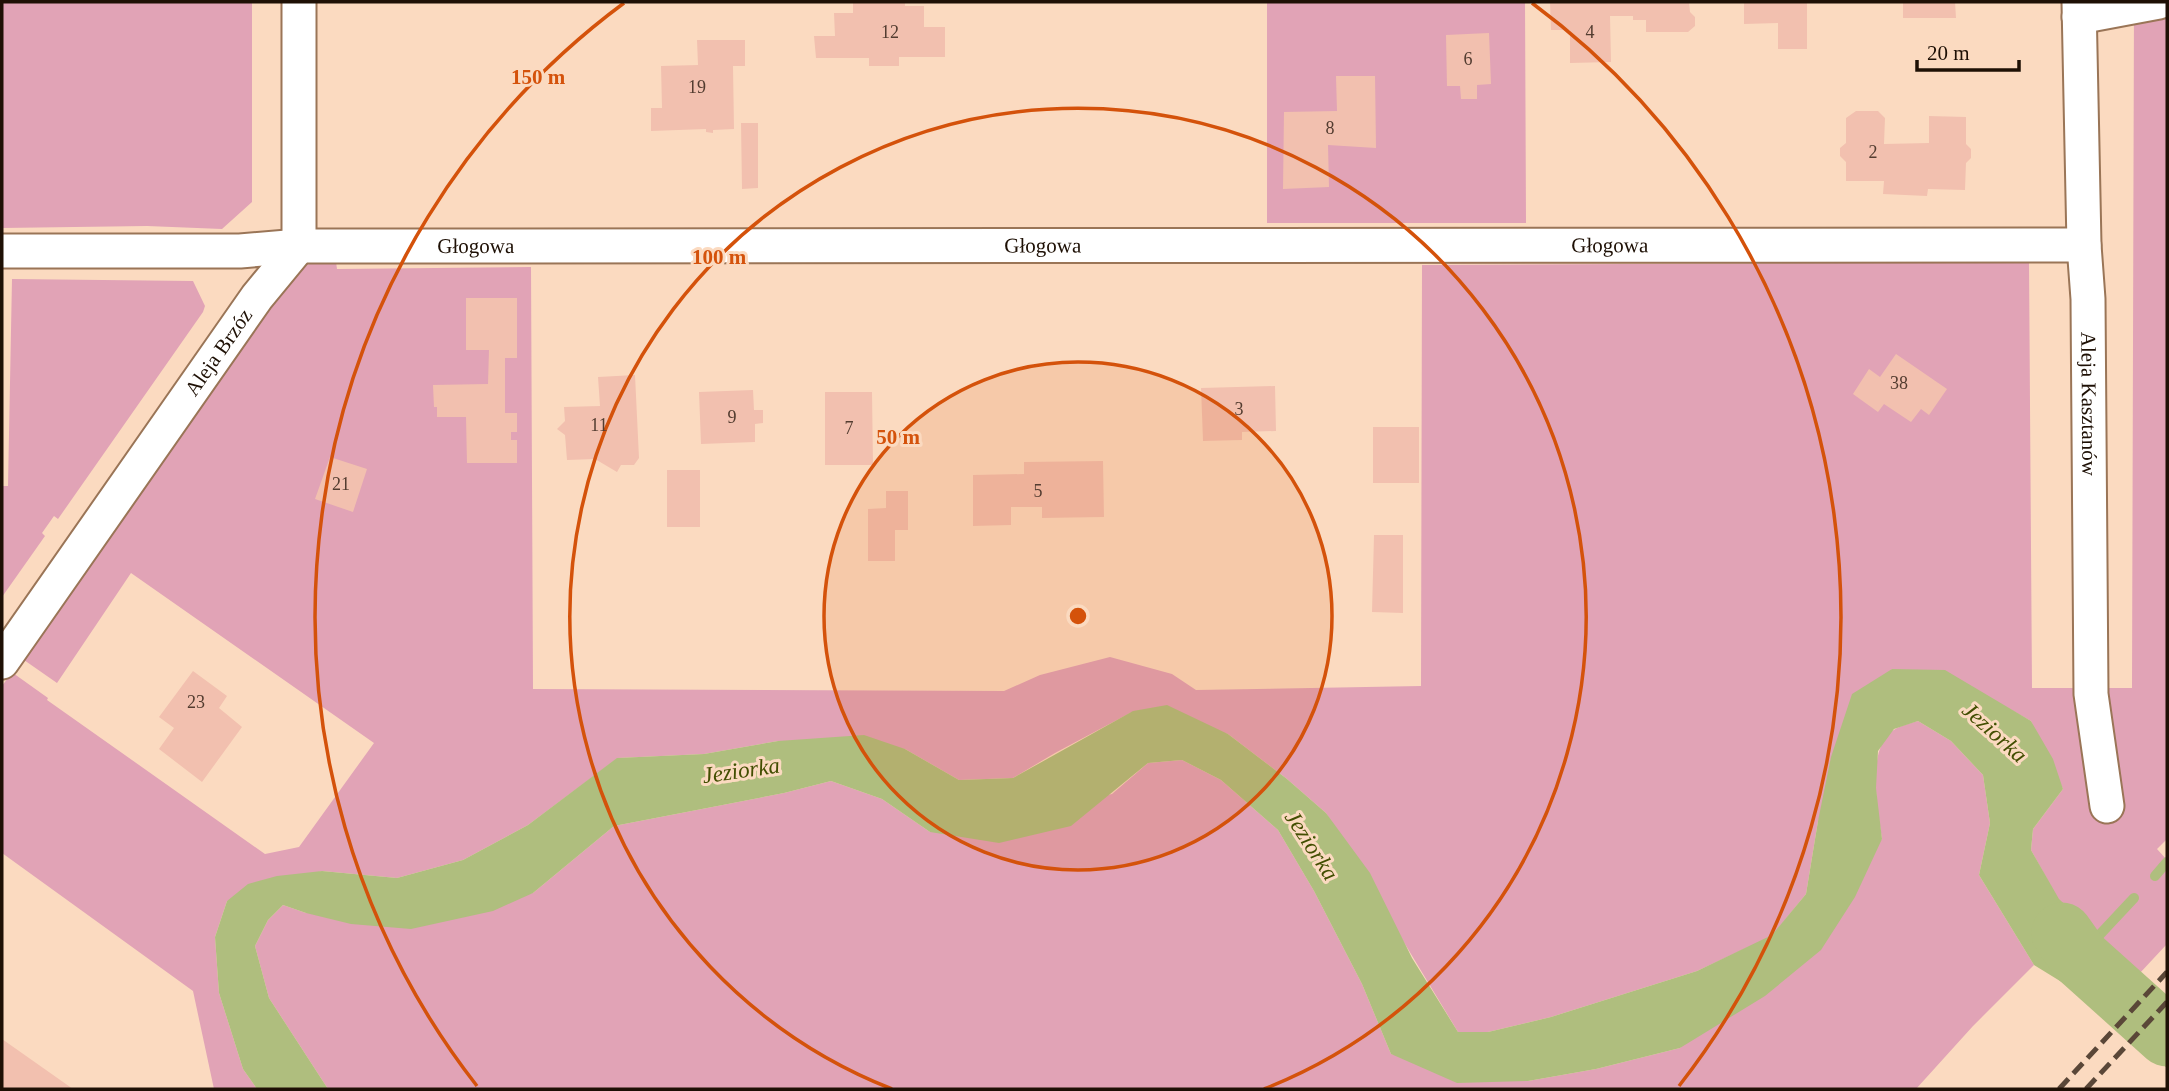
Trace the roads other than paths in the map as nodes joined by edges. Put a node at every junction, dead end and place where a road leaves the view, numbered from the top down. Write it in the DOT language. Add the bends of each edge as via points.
graph roads {
  1 [pos="299,2"];
  2 [pos="2159,2"];
  3 [pos="2079,9"];
  4 [pos="2084,245"];
  5 [pos="299,246"];
  6 [pos="2,251"];
  7 [pos="2,662"];
  8 [pos="2107,806"];
  1 -- 5 [label="street"];
  2 -- 3 [label="street"];
  3 -- 4 [label="street, Aleja Kasztanów"];
  4 -- 5 [label="street, Głogowa"];
  4 -- 8 [label="street, Aleja Kasztanów" via="2091,694"];
  5 -- 6 [label="street, Głogowa" via="240,251"];
  5 -- 7 [label="street, Aleja Brzóz" via="257,297"];
}
